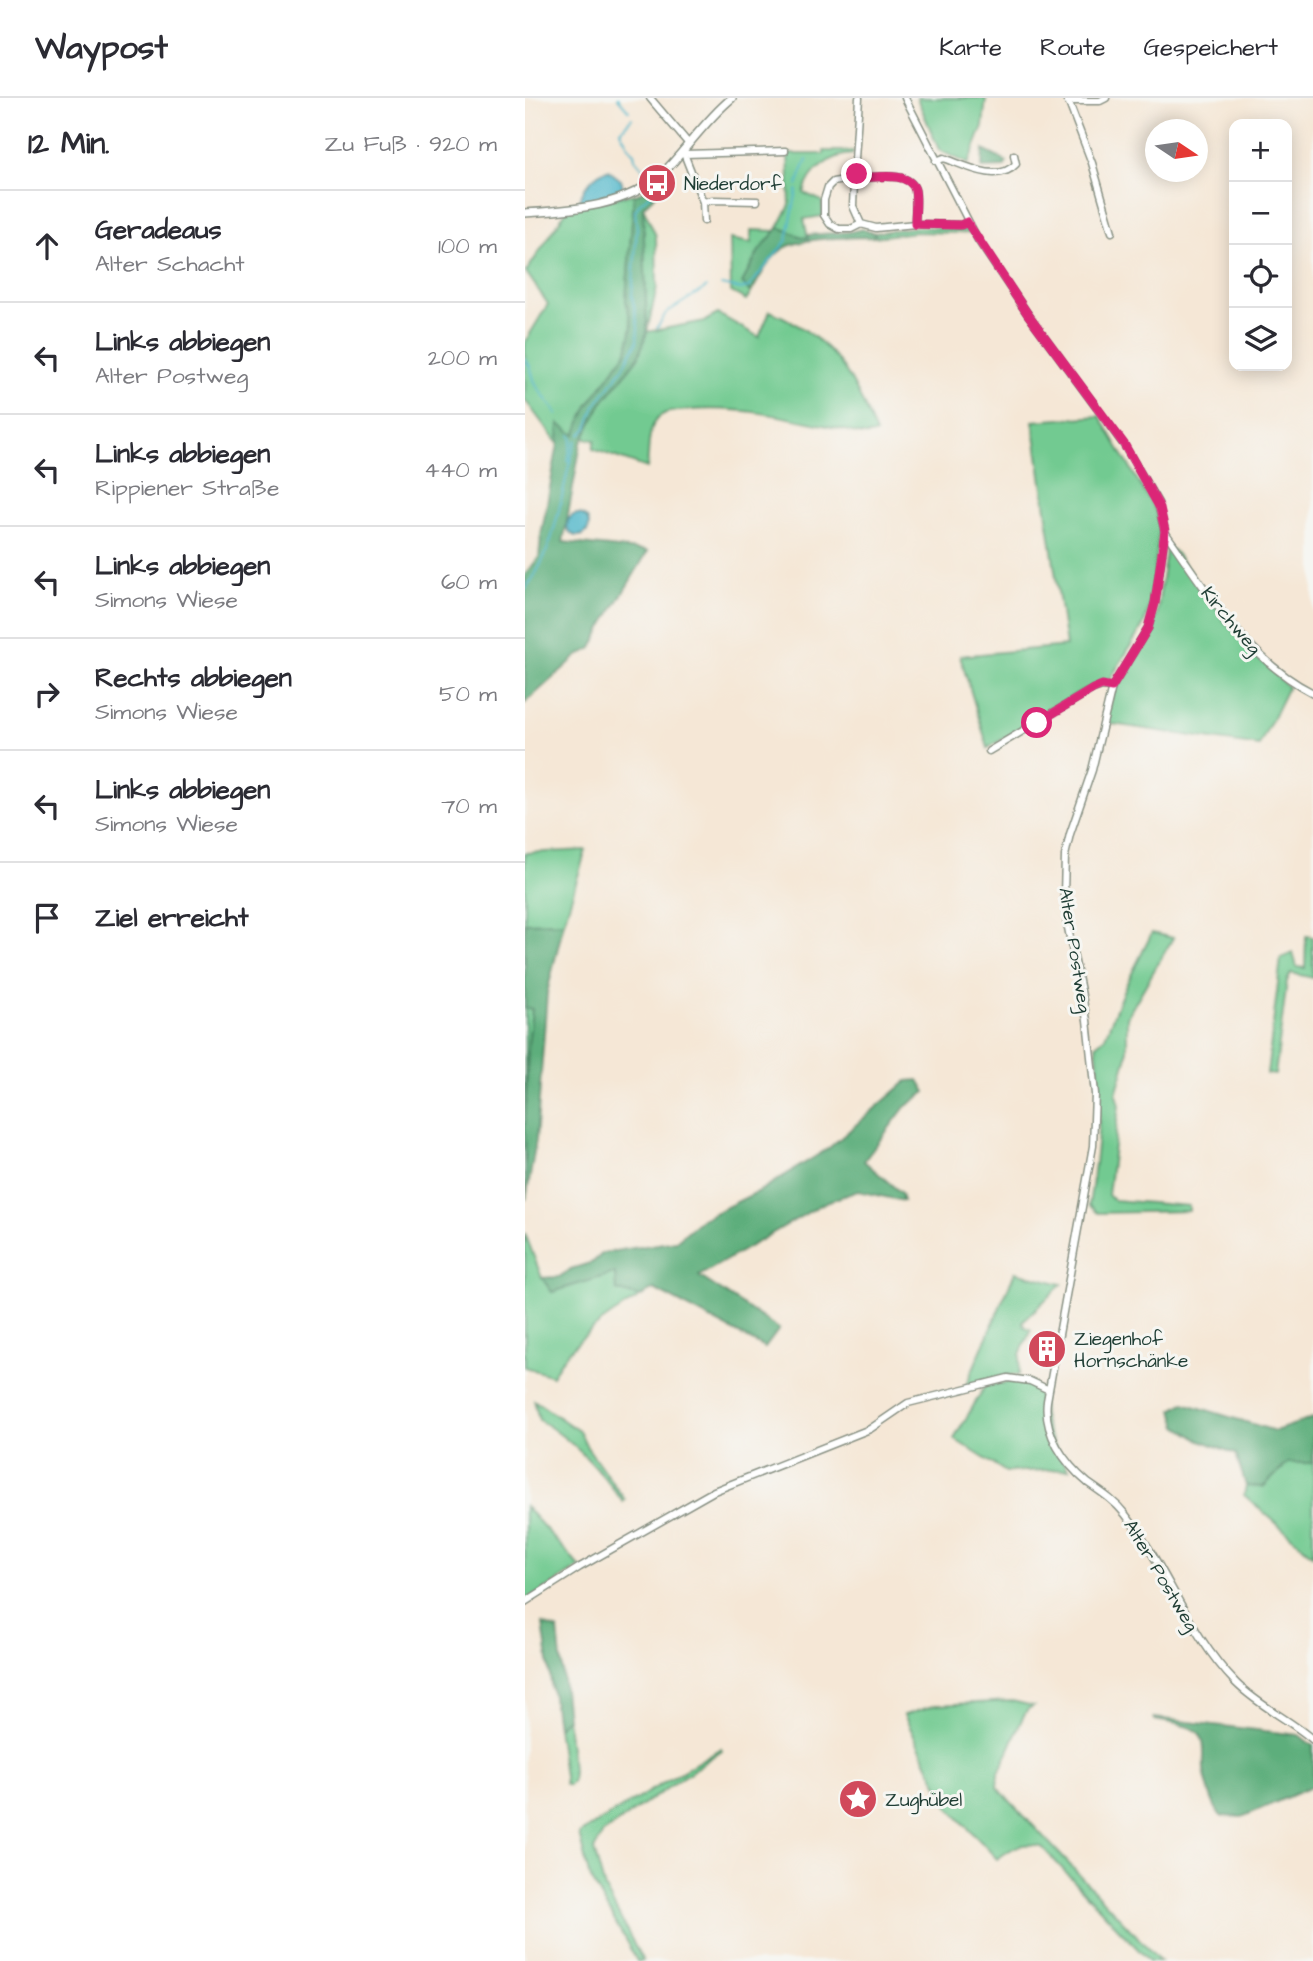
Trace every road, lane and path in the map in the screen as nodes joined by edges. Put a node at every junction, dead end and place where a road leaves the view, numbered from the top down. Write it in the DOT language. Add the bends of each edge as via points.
graph roads {
  1 [pos="650,98"];
  2 [pos="732,98"];
  3 [pos="859,98"];
  4 [pos="905,98"];
  5 [pos="1106,98"];
  6 [pos="1067,100"];
  7 [pos="685,149"];
  8 [pos="785,151"];
  9 [pos="1014,155"];
  10 [pos="936,161"];
  11 [pos="854,178"];
  12 [pos="757,201"];
  13 [pos="703,202"];
  14 [pos="525,213"];
  15 [pos="704,221"];
  16 [pos="967,222"];
  17 [pos="861,224"];
  18 [pos="915,224"];
  19 [pos="1112,232"];
  20 [pos="1165,531"];
  21 [pos="1112,687"];
  22 [pos="1313,693"];
  23 [pos="989,751"];
  24 [pos="1049,1390"];
  25 [pos="525,1602"];
  26 [pos="1313,1740"];
  1 -- 7 [label="street"];
  2 -- 7 [label="main road"];
  3 -- 11 [label="street"];
  4 -- 10 [label="street"];
  5 -- 6 [label="street"];
  6 -- 19 [label="street"];
  7 -- 8 [label="street"];
  7 -- 13 [label="street"];
  7 -- 14 [label="main road" via="634,194 599,205"];
  9 -- 10 [label="street" via="1012,168 995,173 944,158"];
  10 -- 16 [label="street"];
  11 -- 17 [label="street" via="853,206"];
  11 -- 17 [label="street" via="828,187 824,215 839,229"];
  11 -- 18 [label="street" via="901,177 912,183"];
  12 -- 13 [label="street"];
  13 -- 15 [label="street"];
  16 -- 18 [label="street"];
  16 -- 20 [label="street" via="1027,313 1124,444 1160,508"];
  17 -- 18 [label="street" via="876,228"];
  20 -- 21 [label="street, Alter Postweg" via="1148,628"];
  20 -- 22 [label="street, Kirchweg" via="1247,642 1290,681"];
  21 -- 23 [label="street" via="1093,689"];
  21 -- 24 [label="street, Alter Postweg" via="1065,856 1067,923 1094,1076 1093,1146"];
  24 -- 25 [label="street" via="1008,1378 908,1403 870,1429 714,1491"];
  24 -- 26 [label="street, Alter Postweg" via="1046,1411 1058,1448 1070,1467 1124,1512 1205,1646 1252,1699"];
}
